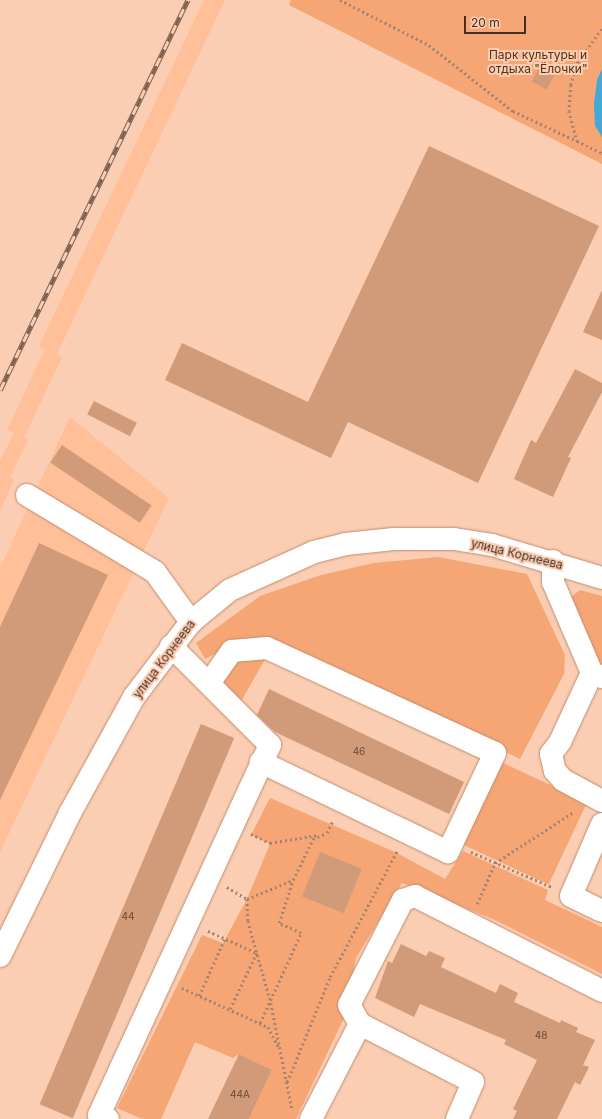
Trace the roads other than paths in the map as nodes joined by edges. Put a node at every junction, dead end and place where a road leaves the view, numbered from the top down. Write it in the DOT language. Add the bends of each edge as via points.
graph roads {
  1 [pos="26,495"];
  2 [pos="553,562"];
  3 [pos="602,578"];
  4 [pos="191,622"];
  5 [pos="171,646"];
  6 [pos="597,675"];
  7 [pos="210,682"];
  8 [pos="262,762"];
  9 [pos="599,799"];
  10 [pos="602,824"];
  11 [pos="602,911"];
  12 [pos="0,956"];
  13 [pos="602,991"];
  14 [pos="360,1024"];
  15 [pos="302,1115"];
  16 [pos="108,1119"];
  17 [pos="457,1119"];
  1 -- 4 [label="street" via="154,572"];
  2 -- 3 [label="street, улица Корнеева"];
  2 -- 4 [label="street, улица Корнеева" via="492,545 454,539 394,538 346,544 299,557 242,582"];
  2 -- 6 [label="street" via="553,582"];
  4 -- 5 [label="street, улица Корнеева"];
  5 -- 7 [label="street"];
  5 -- 12 [label="street, улица Корнеева" via="134,697 111,736"];
  6 -- 9 [label="street" via="560,742 550,754 555,772 563,780"];
  7 -- 8 [label="street" via="270,745"];
  7 -- 8 [label="street" via="232,652 267,648 495,752 448,852"];
  8 -- 16 [label="street" via="100,1115"];
  10 -- 11 [label="street" via="571,896"];
  13 -- 14 [label="street" via="415,896 403,900 349,1005"];
  14 -- 15 [label="street"];
  14 -- 17 [label="street" via="473,1082"];
}
